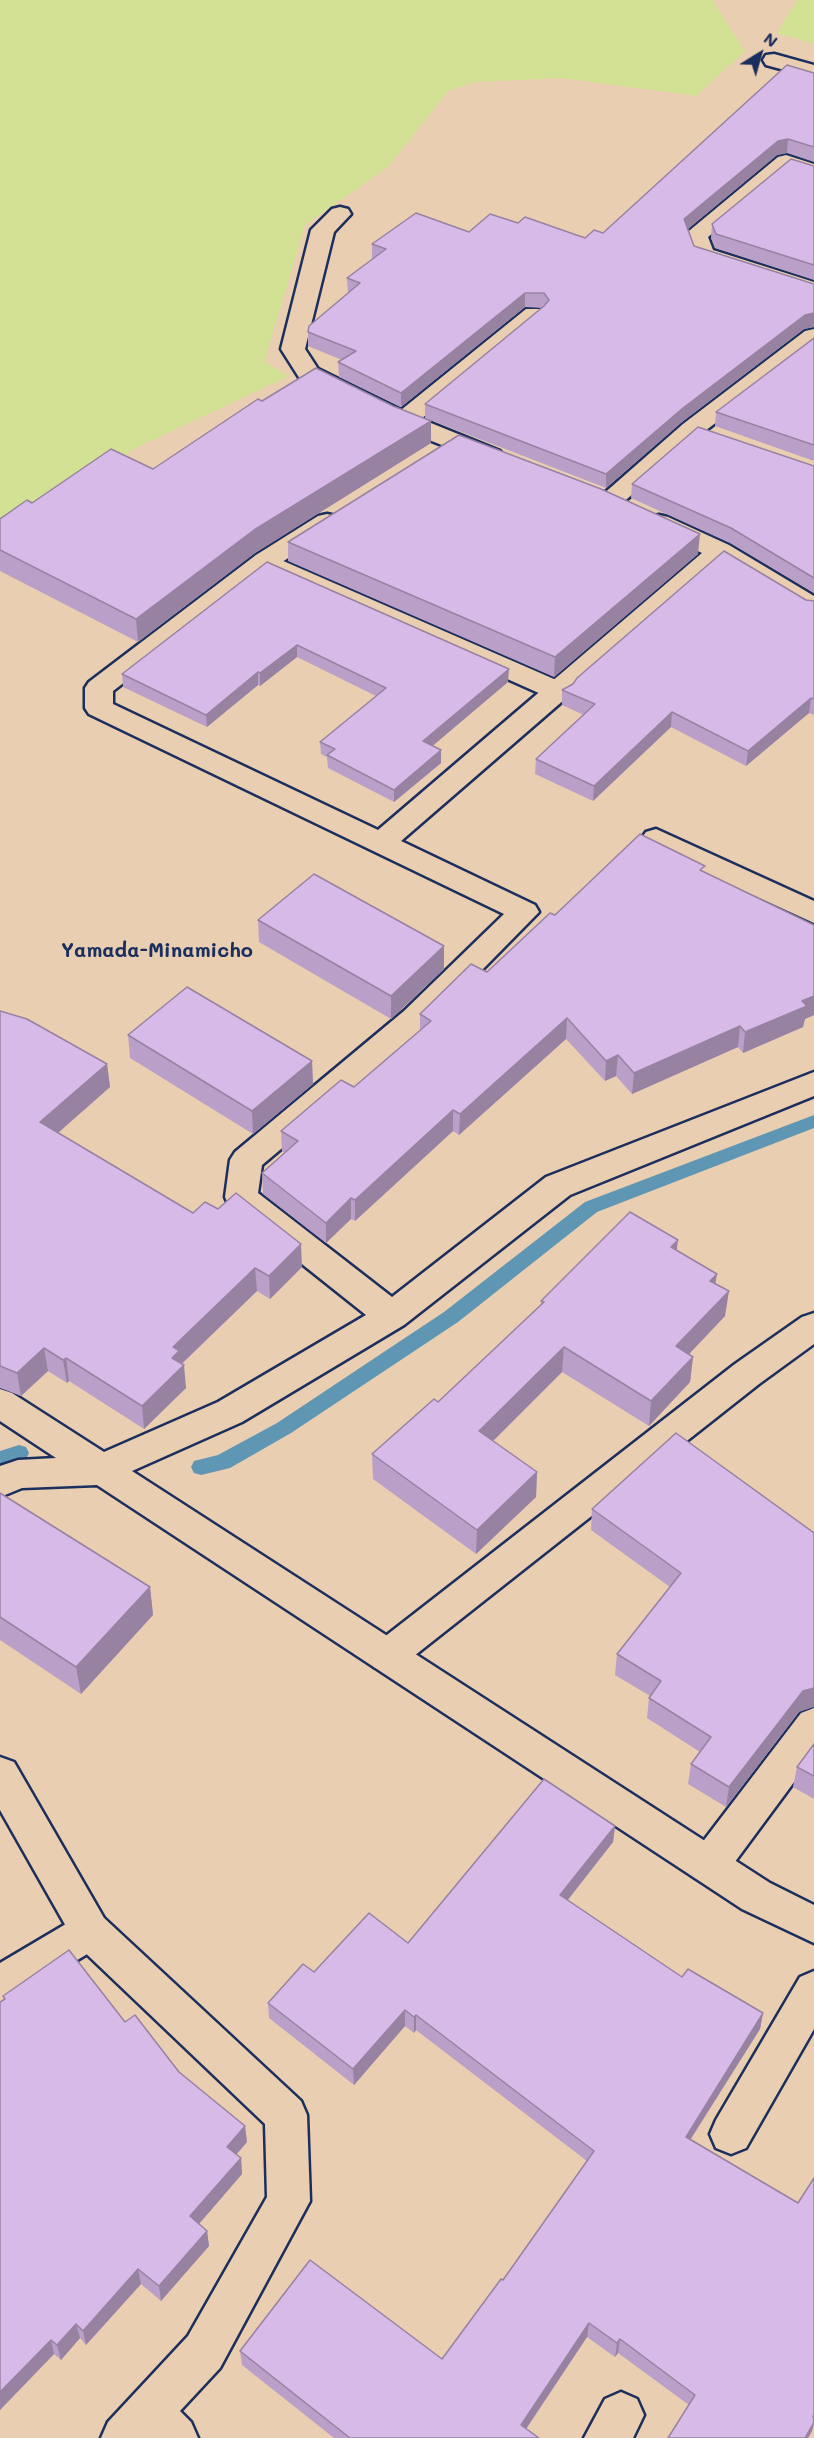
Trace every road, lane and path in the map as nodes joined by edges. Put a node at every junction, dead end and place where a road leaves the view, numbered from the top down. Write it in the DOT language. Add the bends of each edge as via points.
graph roads {
  1 [pos="774,60"];
  2 [pos="814,72"];
  3 [pos="814,172"];
  4 [pos="340,214"];
  5 [pos="814,290"];
  6 [pos="534,314"];
  7 [pos="814,336"];
  8 [pos="788,357"];
  9 [pos="814,366"];
  10 [pos="403,421"];
  11 [pos="455,442"];
  12 [pos="425,461"];
  13 [pos="511,463"];
  14 [pos="345,511"];
  15 [pos="720,551"];
  16 [pos="265,561"];
  17 [pos="814,607"];
  18 [pos="560,692"];
  19 [pos="656,839"];
  20 [pos="381,843"];
  21 [pos="814,913"];
  22 [pos="814,1083"];
  23 [pos="392,1316"];
  24 [pos="814,1326"];
  25 [pos="0,1403"];
  26 [pos="99,1470"];
  27 [pos="0,1482"];
  28 [pos="387,1656"];
  29 [pos="814,1725"];
  30 [pos="0,1774"];
  31 [pos="709,1865"];
  32 [pos="814,1925"];
  33 [pos="90,1931"];
  34 [pos="0,1985"];
  35 [pos="814,1990"];
  36 [pos="731,2134"];
  37 [pos="149,2429"];
  1 -- 2 [label="street"];
  3 -- 5 [label="street" via="786,162 696,235 704,254"];
  4 -- 10 [label="street" via="324,230 293,349 309,374"];
  6 -- 10 [label="street"];
  7 -- 8 [label="street"];
  8 -- 9 [label="street"];
  8 -- 15 [label="street" via="617,504"];
  10 -- 11 [label="street"];
  11 -- 12 [label="street"];
  11 -- 13 [label="street"];
  14 -- 16 [label="street"];
  15 -- 17 [label="street"];
  15 -- 18 [label="street"];
  16 -- 18 [label="street"];
  16 -- 20 [label="street" via="99,688 99,708"];
  18 -- 20 [label="street"];
  19 -- 21 [label="street"];
  20 -- 23 [label="street" via="524,912 415,1018 246,1160 241,1197"];
  22 -- 23 [label="street" via="558,1186"];
  23 -- 26 [label="street" via="230,1412"];
  24 -- 28 [label="street"];
  25 -- 26 [label="street"];
  26 -- 27 [label="street" via="18,1474"];
  26 -- 28 [label="street"];
  28 -- 31 [label="street"];
  29 -- 31 [label="street"];
  30 -- 33 [label="street"];
  31 -- 32 [label="street" via="756,1896"];
  33 -- 34 [label="street"];
  33 -- 37 [label="street" via="286,2115 288,2201 204,2352"];
  35 -- 36 [label="street"];
}
